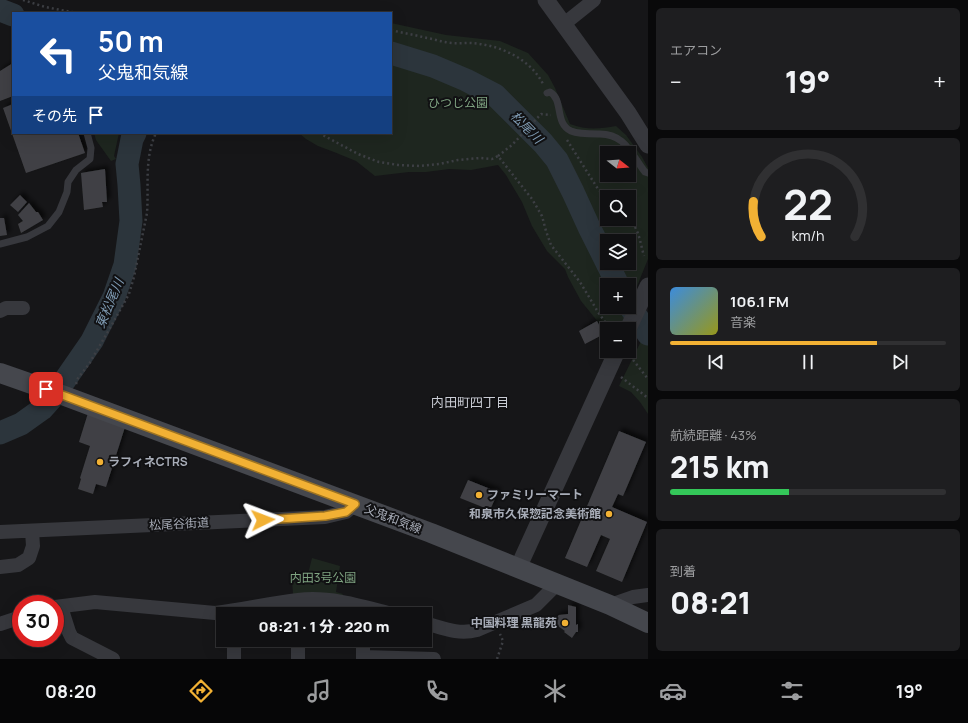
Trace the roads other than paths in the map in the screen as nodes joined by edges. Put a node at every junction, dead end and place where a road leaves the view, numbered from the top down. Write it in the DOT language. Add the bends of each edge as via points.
graph roads {
  1 [pos="546,0"];
  2 [pos="594,0"];
  3 [pos="564,24"];
  4 [pos="547,93"];
  5 [pos="87,134"];
  6 [pos="648,145"];
  7 [pos="648,173"];
  8 [pos="0,244"];
  9 [pos="647,288"];
  10 [pos="23,308"];
  11 [pos="0,311"];
  12 [pos="631,322"];
  13 [pos="614,358"];
  14 [pos="0,373"];
  15 [pos="355,504"];
  16 [pos="32,531"];
  17 [pos="0,532"];
  18 [pos="0,567"];
  19 [pos="518,568"];
  20 [pos="558,583"];
  21 [pos="648,596"];
  22 [pos="299,600"];
  23 [pos="610,605"];
  24 [pos="64,606"];
  25 [pos="262,607"];
  26 [pos="299,607"];
  27 [pos="353,607"];
  28 [pos="216,613"];
  29 [pos="12,620"];
  30 [pos="64,621"];
  31 [pos="648,623"];
  32 [pos="0,624"];
  33 [pos="432,625"];
  34 [pos="234,647"];
  35 [pos="298,647"];
  36 [pos="363,647"];
  37 [pos="363,658"];
  38 [pos="113,659"];
  39 [pos="234,659"];
  40 [pos="298,659"];
  41 [pos="434,659"];
  1 -- 3 [label="street"];
  2 -- 3 [label="street"];
  3 -- 6 [label="street"];
  4 -- 7 [label="lane" via="554,94 557,99 565,127 571,131 617,137"];
  5 -- 8 [label="lane" via="91,148 90,159 76,170 68,182 59,212 48,226 27,237"];
  9 -- 12 [label="street"];
  10 -- 11 [label="street" via="6,308"];
  13 -- 19 [label="street"];
  14 -- 15 [label="main road, 父鬼和気線"];
  15 -- 16 [label="street, 松尾谷街道" via="346,512 325,516"];
  15 -- 19 [label="main road, 父鬼和気線"];
  16 -- 17 [label="street, 松尾谷街道"];
  16 -- 18 [label="street" via="33,546 29,558 18,565"];
  19 -- 20 [label="main road, 父鬼和気線"];
  20 -- 23 [label="main road, 父鬼和気線"];
  20 -- 33 [label="street" via="536,605 477,630 455,632"];
  21 -- 23 [label="street" via="633,597"];
  22 -- 25 [label="street"];
  22 -- 26 [label="street"];
  22 -- 27 [label="street" via="330,600"];
  23 -- 31 [label="main road, 父鬼和気線"];
  24 -- 28 [label="street" via="95,602"];
  29 -- 32 [label="street"];
  30 -- 38 [label="street" via="72,638"];
  34 -- 39 [label="street"];
  35 -- 40 [label="street"];
  36 -- 37 [label="street"];
  37 -- 41 [label="street"];
}
